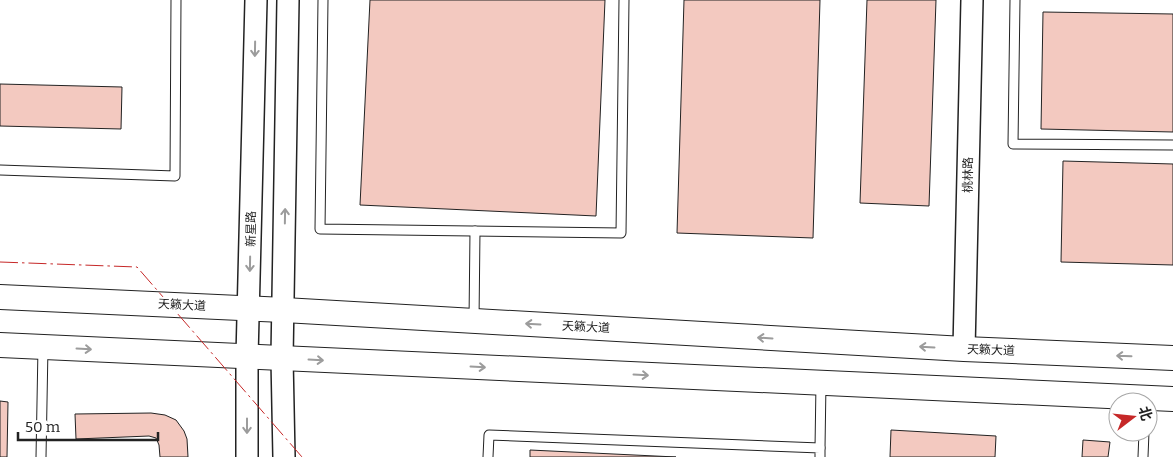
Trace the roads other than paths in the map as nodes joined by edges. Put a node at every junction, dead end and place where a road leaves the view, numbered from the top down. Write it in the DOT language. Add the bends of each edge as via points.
graph roads {
  1 [pos="176,0"];
  2 [pos="256,0"];
  3 [pos="288,0"];
  4 [pos="323,0"];
  5 [pos="624,0"];
  6 [pos="972,0"];
  7 [pos="1015,0"];
  8 [pos="1173,145"];
  9 [pos="0,170"];
  10 [pos="475,231"];
  11 [pos="0,296"];
  12 [pos="249,308"];
  13 [pos="284,310"];
  14 [pos="474,321"];
  15 [pos="0,346"];
  16 [pos="43,347"];
  17 [pos="964,349"];
  18 [pos="247,357"];
  19 [pos="282,358"];
  20 [pos="1173,358"];
  21 [pos="821,383"];
  22 [pos="1108,398"];
  23 [pos="1173,399"];
  24 [pos="1158,400"];
  25 [pos="1144,442"];
  26 [pos="820,452"];
  27 [pos="41,457"];
  28 [pos="247,457"];
  29 [pos="284,457"];
  30 [pos="488,457"];
  31 [pos="1143,457"];
  1 -- 9 [label="lane" via="176,176"];
  2 -- 12 [label="street, 新星路, one-way"];
  13 -- 3 [label="street, one-way"];
  4 -- 10 [label="lane" via="320,229"];
  5 -- 10 [label="lane" via="621,233"];
  6 -- 17 [label="street, 桃林路"];
  7 -- 8 [label="lane" via="1013,144"];
  10 -- 14 [label="lane"];
  11 -- 12 [label="main road, 天籁大道"];
  12 -- 13 [label="main road, 天籁大道"];
  12 -- 18 [label="street, 新星路"];
  13 -- 14 [label="main road, 天籁大道"];
  13 -- 19 [label="street"];
  17 -- 14 [label="main road, 天籁大道, one-way"];
  15 -- 16 [label="main road"];
  16 -- 18 [label="main road, one-way"];
  16 -- 27 [label="lane"];
  20 -- 17 [label="main road, 天籁大道, one-way"];
  18 -- 19 [label="main road"];
  18 -- 28 [label="street, 新星路, one-way"];
  19 -- 21 [label="main road, one-way"];
  19 -- 29 [label="street"];
  21 -- 22 [label="main road"];
  21 -- 26 [label="lane"];
  23 -- 24 [label="main road"];
  25 -- 31 [label="lane"];
  26 -- 30 [label="lane" via="488,435"];
}
